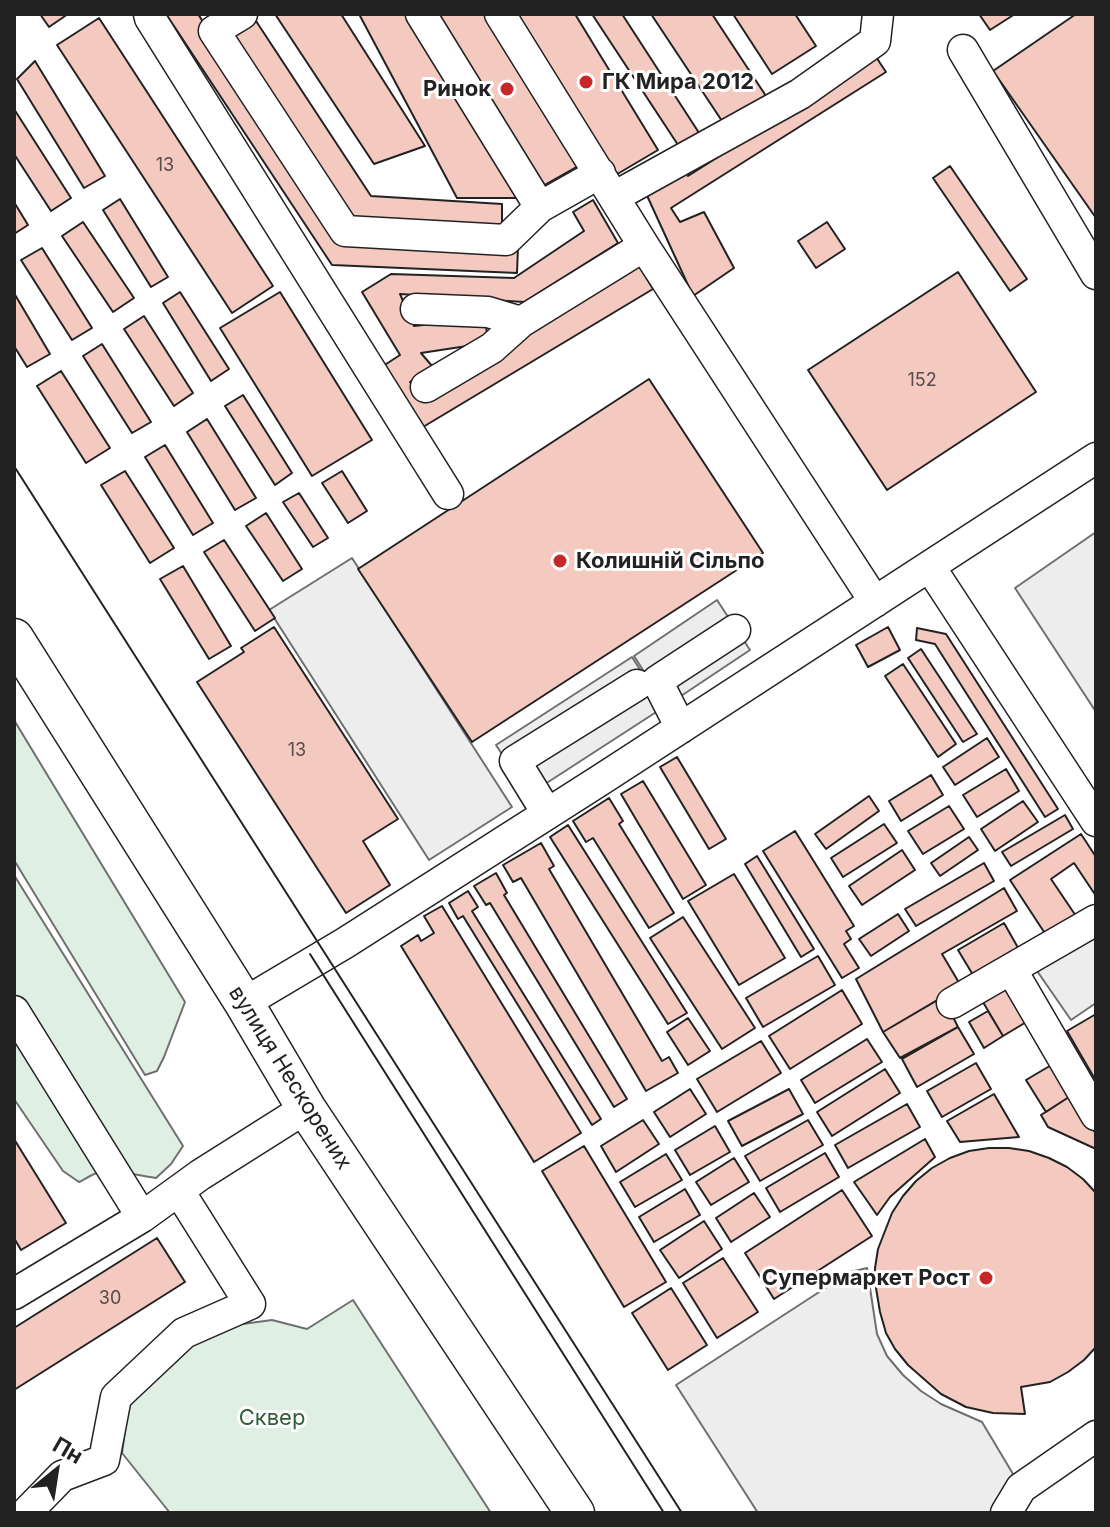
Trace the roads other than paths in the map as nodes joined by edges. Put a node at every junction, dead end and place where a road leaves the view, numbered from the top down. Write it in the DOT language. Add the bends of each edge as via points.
graph roads {
  1 [pos="149,14"];
  2 [pos="242,14"];
  3 [pos="421,14"];
  4 [pos="500,14"];
  5 [pos="878,14"];
  6 [pos="963,50"];
  7 [pos="607,185"];
  8 [pos="540,207"];
  9 [pos="644,246"];
  10 [pos="1096,274"];
  11 [pos="416,309"];
  12 [pos="521,322"];
  13 [pos="426,387"];
  14 [pos="1096,458"];
  15 [pos="448,494"];
  16 [pos="930,567"];
  17 [pos="875,602"];
  18 [pos="735,630"];
  19 [pos="14,638"];
  20 [pos="637,685"];
  21 [pos="681,728"];
  22 [pos="547,813"];
  23 [pos="1096,821"];
  24 [pos="1095,923"];
  25 [pos="1011,969"];
  26 [pos="244,1003"];
  27 [pos="952,1003"];
  28 [pos="14,1011"];
  29 [pos="306,1108"];
  30 [pos="1096,1115"];
  31 [pos="179,1191"];
  32 [pos="142,1217"];
  33 [pos="14,1294"];
  34 [pos="1096,1436"];
  35 [pos="26,1513"];
  36 [pos="575,1513"];
  37 [pos="1006,1513"];
  1 -- 15 [label="lane"];
  2 -- 8 [label="lane" via="214,31 345,231 506,240"];
  3 -- 8 [label="lane"];
  4 -- 7 [label="lane"];
  5 -- 7 [label="lane" via="875,41 800,94"];
  6 -- 10 [label="lane"];
  7 -- 8 [label="lane"];
  7 -- 9 [label="lane"];
  9 -- 12 [label="lane"];
  9 -- 17 [label="lane"];
  11 -- 12 [label="lane" via="488,312"];
  12 -- 13 [label="lane" via="492,348"];
  14 -- 16 [label="lane"];
  16 -- 17 [label="lane"];
  16 -- 23 [label="lane"];
  17 -- 21 [label="lane"];
  18 -- 21 [label="lane" via="657,681"];
  19 -- 26 [label="main road, вулиця Нескорених"];
  20 -- 22 [label="lane" via="515,761"];
  21 -- 22 [label="lane"];
  22 -- 26 [label="lane"];
  24 -- 25 [label="lane"];
  25 -- 27 [label="lane"];
  25 -- 30 [label="lane"];
  26 -- 29 [label="main road, вулиця Нескорених"];
  28 -- 32 [label="lane"];
  29 -- 31 [label="lane"];
  29 -- 36 [label="main road, вулиця Нескорених"];
  31 -- 32 [label="lane"];
  31 -- 35 [label="lane" via="250,1304 184,1333 116,1397 104,1460 62,1476"];
  32 -- 33 [label="lane"];
  34 -- 37 [label="lane" via="1021,1488"];
}
